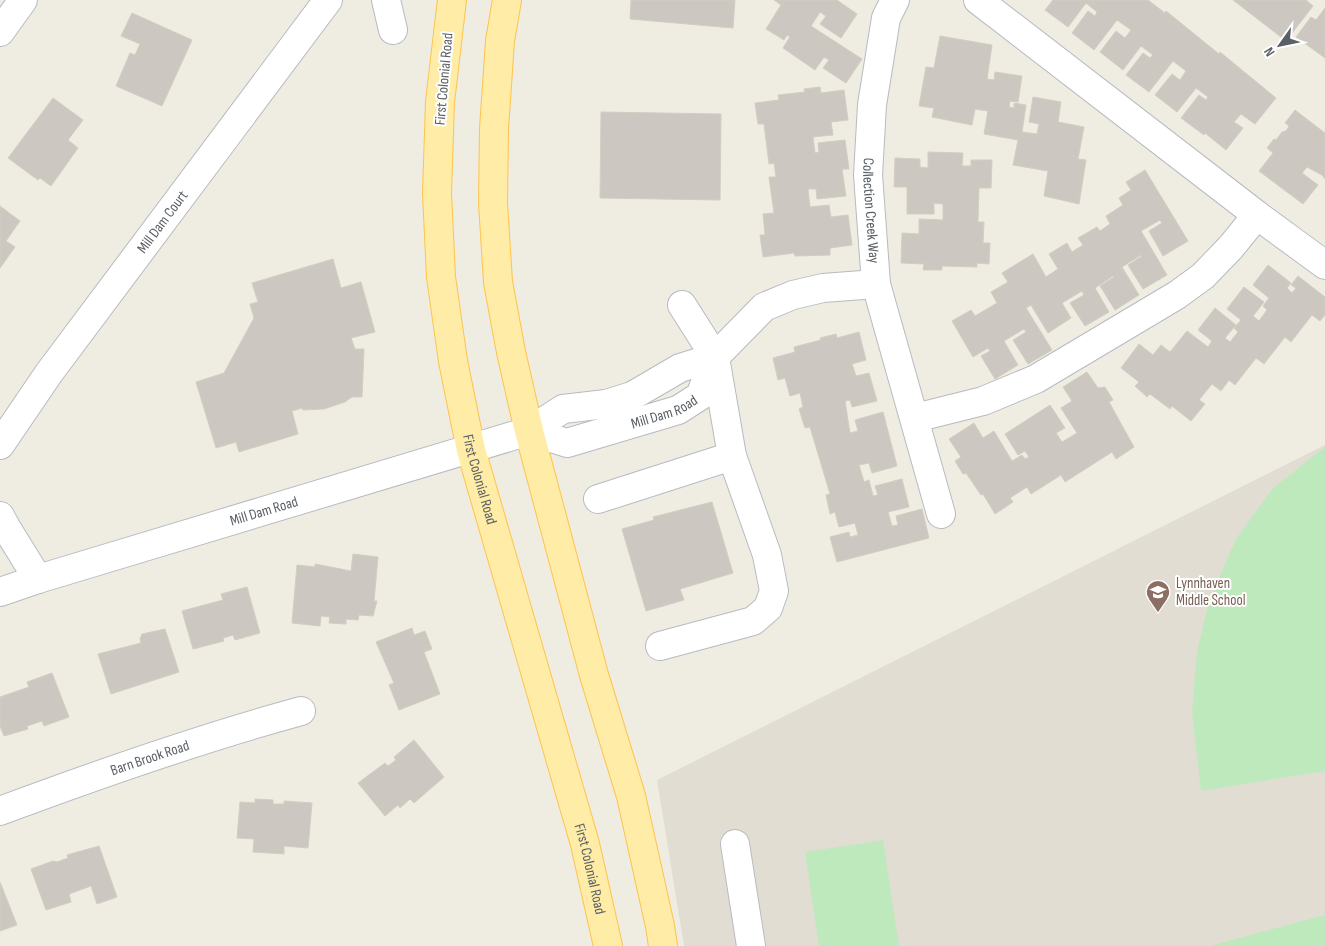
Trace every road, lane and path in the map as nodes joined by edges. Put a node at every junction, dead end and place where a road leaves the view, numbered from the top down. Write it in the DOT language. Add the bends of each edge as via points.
graph roads {
  1 [pos="23,0"];
  2 [pos="328,0"];
  3 [pos="386,0"];
  4 [pos="452,0"];
  5 [pos="507,0"];
  6 [pos="895,0"];
  7 [pos="978,0"];
  8 [pos="393,30"];
  9 [pos="0,32"];
  10 [pos="1257,215"];
  11 [pos="1325,265"];
  12 [pos="876,284"];
  13 [pos="682,305"];
  14 [pos="715,357"];
  15 [pos="915,418"];
  16 [pos="529,431"];
  17 [pos="0,445"];
  18 [pos="471,450"];
  19 [pos="732,456"];
  20 [pos="598,499"];
  21 [pos="941,514"];
  22 [pos="0,516"];
  23 [pos="38,579"];
  24 [pos="0,592"];
  25 [pos="660,646"];
  26 [pos="301,711"];
  27 [pos="0,811"];
  28 [pos="735,844"];
  29 [pos="608,946"];
  30 [pos="663,946"];
  31 [pos="750,946"];
  1 -- 9 [label="street"];
  2 -- 17 [label="street, Mill Dam Court" via="49,374"];
  3 -- 8 [label="street"];
  4 -- 18 [label="main road, First Colonial Road" via="440,102 436,193 441,277 453,361"];
  5 -- 16 [label="main road" via="500,41 494,119 493,203 498,282"];
  6 -- 12 [label="street, Collection Creek Way" via="886,18 872,105 868,176"];
  7 -- 10 [label="street"];
  10 -- 11 [label="street"];
  10 -- 15 [label="street" via="1231,247 1190,286 1036,379 983,400"];
  12 -- 14 [label="street, Mill Dam Road" via="823,288 793,295 764,307"];
  12 -- 15 [label="street, Collection Creek Way"];
  13 -- 14 [label="street"];
  14 -- 16 [label="street, Mill Dam Road" via="680,368 632,396 606,404 563,409"];
  14 -- 19 [label="street"];
  15 -- 21 [label="street, Collection Creek Way"];
  16 -- 18 [label="street, Mill Dam Road"];
  16 -- 30 [label="main road" via="594,675 631,796"];
  18 -- 23 [label="street, Mill Dam Road"];
  18 -- 29 [label="main road, First Colonial Road" via="585,844"];
  19 -- 20 [label="street"];
  19 -- 25 [label="street" via="767,555 774,591 768,608 754,622"];
  22 -- 23 [label="street"];
  23 -- 24 [label="street, Mill Dam Road"];
  26 -- 27 [label="street, Barn Brook Road" via="127,764"];
  28 -- 31 [label="street"];
}
